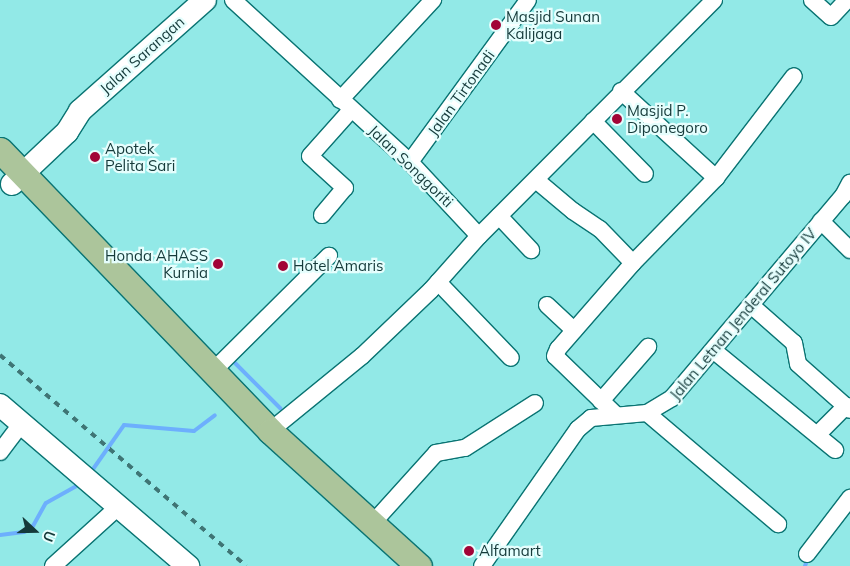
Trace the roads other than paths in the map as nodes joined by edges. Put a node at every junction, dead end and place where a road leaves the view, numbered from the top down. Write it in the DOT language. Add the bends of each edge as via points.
graph roads {
  1 [pos="205,0"];
  2 [pos="233,0"];
  3 [pos="433,0"];
  4 [pos="528,0"];
  5 [pos="714,0"];
  6 [pos="812,0"];
  7 [pos="847,0"];
  8 [pos="794,76"];
  9 [pos="621,92"];
  10 [pos="346,105"];
  11 [pos="593,120"];
  12 [pos="0,135"];
  13 [pos="410,162"];
  14 [pos="12,167"];
  15 [pos="645,174"];
  16 [pos="716,178"];
  17 [pos="536,180"];
  18 [pos="850,183"];
  19 [pos="322,215"];
  20 [pos="499,216"];
  21 [pos="821,221"];
  22 [pos="479,236"];
  23 [pos="531,250"];
  24 [pos="850,250"];
  25 [pos="329,256"];
  26 [pos="633,263"];
  27 [pos="438,282"];
  28 [pos="547,305"];
  29 [pos="752,306"];
  30 [pos="574,330"];
  31 [pos="648,347"];
  32 [pos="712,350"];
  33 [pos="511,358"];
  34 [pos="212,372"];
  35 [pos="601,401"];
  36 [pos="535,403"];
  37 [pos="0,405"];
  38 [pos="848,408"];
  39 [pos="647,413"];
  40 [pos="615,414"];
  41 [pos="22,423"];
  42 [pos="270,431"];
  43 [pos="818,434"];
  44 [pos="835,450"];
  45 [pos="0,452"];
  46 [pos="850,498"];
  47 [pos="117,508"];
  48 [pos="356,519"];
  49 [pos="778,524"];
  50 [pos="807,554"];
  51 [pos="55,565"];
  52 [pos="188,566"];
  53 [pos="395,566"];
  54 [pos="419,566"];
  55 [pos="482,566"];
  1 -- 14 [label="main road, Jalan Sarangan" via="80,111 67,132"];
  2 -- 10 [label="street, Jalan Songgoriti"];
  3 -- 10 [label="street"];
  4 -- 13 [label="street, Jalan Tirtonadi"];
  5 -- 9 [label="street"];
  6 -- 7 [label="street" via="831,17"];
  8 -- 16 [label="street"];
  9 -- 11 [label="street"];
  9 -- 16 [label="street"];
  10 -- 13 [label="street, Jalan Songgoriti"];
  10 -- 19 [label="street" via="310,156 345,188"];
  11 -- 15 [label="street"];
  11 -- 17 [label="street"];
  12 -- 14 [label="street"];
  13 -- 22 [label="street, Jalan Songgoriti"];
  14 -- 34 [label="main road"];
  14 -- 48 [label="main road" via="257,442"];
  16 -- 26 [label="street"];
  17 -- 20 [label="street"];
  17 -- 26 [label="street" via="573,212 600,229"];
  18 -- 21 [label="street, Jalan Letnan Jenderal Sutoyo IV"];
  20 -- 22 [label="street"];
  20 -- 23 [label="street"];
  21 -- 24 [label="street"];
  21 -- 29 [label="street, Jalan Letnan Jenderal Sutoyo IV"];
  22 -- 27 [label="street"];
  25 -- 34 [label="street"];
  26 -- 30 [label="street"];
  27 -- 33 [label="street"];
  27 -- 42 [label="street" via="362,356"];
  28 -- 30 [label="street"];
  29 -- 32 [label="street, Jalan Letnan Jenderal Sutoyo IV"];
  29 -- 38 [label="street" via="794,343 798,364"];
  30 -- 35 [label="street" via="555,356"];
  31 -- 35 [label="street"];
  32 -- 39 [label="street, Jalan Letnan Jenderal Sutoyo IV" via="672,398"];
  32 -- 43 [label="street"];
  34 -- 42 [label="main road"];
  35 -- 40 [label="street"];
  36 -- 48 [label="street" via="465,448 436,453"];
  37 -- 41 [label="main road"];
  38 -- 43 [label="street"];
  39 -- 40 [label="street, Jalan Letnan Jenderal Sutoyo IV"];
  39 -- 49 [label="street"];
  40 -- 55 [label="street, Jalan Letnan Jenderal Sutoyo IV" via="591,418 578,429"];
  41 -- 45 [label="street"];
  41 -- 47 [label="main road"];
  42 -- 48 [label="main road"];
  43 -- 44 [label="street"];
  46 -- 50 [label="street"];
  47 -- 51 [label="street"];
  47 -- 52 [label="main road"];
  48 -- 53 [label="main road"];
  48 -- 54 [label="main road"];
}
